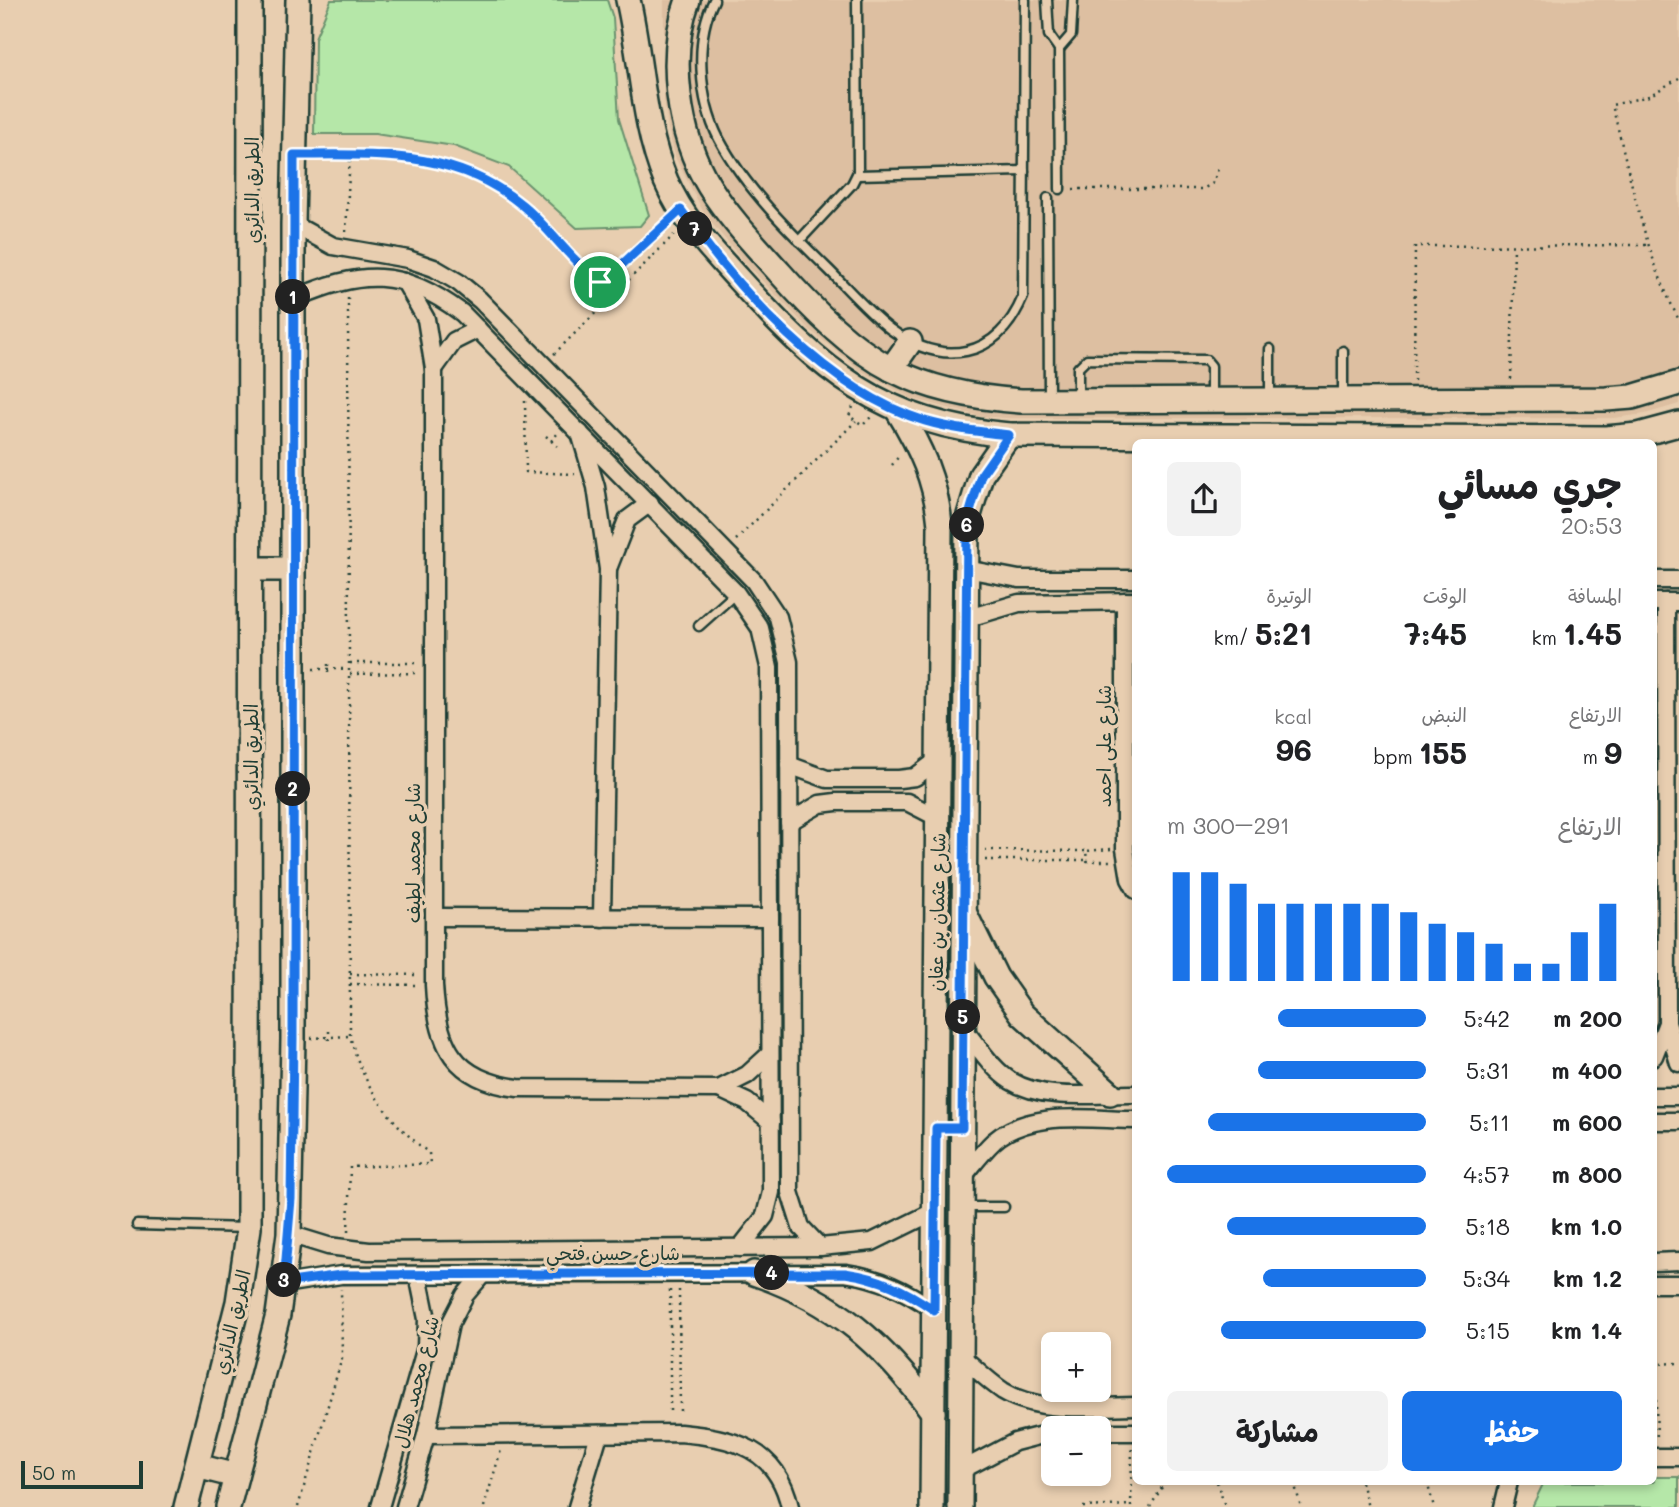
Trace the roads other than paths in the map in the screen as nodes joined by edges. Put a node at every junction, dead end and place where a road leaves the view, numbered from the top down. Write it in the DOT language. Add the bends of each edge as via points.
graph roads {
  1 [pos="250,0"];
  2 [pos="298,0"];
  3 [pos="628,0"];
  4 [pos="688,0"];
  5 [pos="714,0"];
  6 [pos="857,0"];
  7 [pos="1025,0"];
  8 [pos="1047,0"];
  9 [pos="1073,0"];
  10 [pos="1059,49"];
  11 [pos="1024,171"];
  12 [pos="857,175"];
  13 [pos="1059,189"];
  14 [pos="1048,198"];
  15 [pos="293,224"];
  16 [pos="799,241"];
  17 [pos="405,282"];
  18 [pos="800,295"];
  19 [pos="293,299"];
  20 [pos="775,321"];
  21 [pos="478,329"];
  22 [pos="910,342"];
  23 [pos="1270,349"];
  24 [pos="1343,351"];
  25 [pos="434,369"];
  26 [pos="891,369"];
  27 [pos="1679,383"];
  28 [pos="1343,399"];
  29 [pos="1049,400"];
  30 [pos="1078,400"];
  31 [pos="1211,400"];
  32 [pos="1270,400"];
  33 [pos="898,411"];
  34 [pos="1679,424"];
  35 [pos="579,430"];
  36 [pos="1009,435"];
  37 [pos="1638,435"];
  38 [pos="1343,438"];
  39 [pos="1644,439"];
  40 [pos="1657,441"];
  41 [pos="1679,442"];
  42 [pos="650,503"];
  43 [pos="252,569"];
  44 [pos="293,569"];
  45 [pos="608,569"];
  46 [pos="966,569"];
  47 [pos="1132,579"];
  48 [pos="1657,580"];
  49 [pos="1679,580"];
  50 [pos="736,593"];
  51 [pos="1130,601"];
  52 [pos="1666,602"];
  53 [pos="965,619"];
  54 [pos="699,626"];
  55 [pos="785,638"];
  56 [pos="765,642"];
  57 [pos="939,759"];
  58 [pos="1130,762"];
  59 [pos="1660,763"];
  60 [pos="789,765"];
  61 [pos="938,818"];
  62 [pos="789,822"];
  63 [pos="1132,877"];
  64 [pos="964,910"];
  65 [pos="434,918"];
  66 [pos="602,918"];
  67 [pos="770,918"];
  68 [pos="1660,935"];
  69 [pos="1667,1023"];
  70 [pos="963,1028"];
  71 [pos="1657,1048"];
  72 [pos="770,1054"];
  73 [pos="1679,1063"];
  74 [pos="719,1089"];
  75 [pos="1110,1093"];
  76 [pos="1132,1094"];
  77 [pos="1657,1096"];
  78 [pos="1679,1096"];
  79 [pos="1132,1120"];
  80 [pos="1657,1121"];
  81 [pos="1679,1121"];
  82 [pos="771,1122"];
  83 [pos="936,1128"];
  84 [pos="962,1128"];
  85 [pos="962,1178"];
  86 [pos="962,1207"];
  87 [pos="1004,1207"];
  88 [pos="935,1211"];
  89 [pos="137,1225"];
  90 [pos="250,1228"];
  91 [pos="289,1234"];
  92 [pos="740,1248"];
  93 [pos="820,1248"];
  94 [pos="1657,1262"];
  95 [pos="1679,1262"];
  96 [pos="754,1273"];
  97 [pos="418,1275"];
  98 [pos="482,1275"];
  99 [pos="284,1283"];
  100 [pos="1657,1284"];
  101 [pos="1679,1284"];
  102 [pos="934,1310"];
  103 [pos="961,1356"];
  104 [pos="1132,1406"];
  105 [pos="933,1412"];
  106 [pos="1111,1432"];
  107 [pos="1132,1433"];
  108 [pos="599,1434"];
  109 [pos="426,1435"];
  110 [pos="1041,1435"];
  111 [pos="1657,1457"];
  112 [pos="1679,1457"];
  113 [pos="197,1466"];
  114 [pos="933,1471"];
  115 [pos="960,1471"];
  116 [pos="236,1476"];
  117 [pos="1508,1485"];
  118 [pos="186,1507"];
  119 [pos="228,1507"];
  120 [pos="380,1507"];
  121 [pos="405,1507"];
  122 [pos="577,1507"];
  123 [pos="790,1507"];
  124 [pos="932,1507"];
  125 [pos="960,1507"];
  126 [pos="1503,1507"];
  1 -- 43 [label="street, الطريق الدائري"];
  2 -- 15 [label="street"];
  3 -- 20 [label="street" via="656,153 685,215"];
  4 -- 18 [label="street" via="681,26 679,79 696,158 722,205"];
  5 -- 16 [label="lane" via="701,53 708,108 719,138 738,168"];
  6 -- 12 [label="lane"];
  7 -- 11 [label="lane"];
  8 -- 10 [label="lane" via="1049,35"];
  9 -- 10 [label="lane" via="1072,35"];
  10 -- 13 [label="lane"];
  11 -- 12 [label="lane"];
  11 -- 22 [label="lane" via="1025,278 1016,314 982,348 944,352"];
  12 -- 16 [label="lane"];
  14 -- 29 [label="lane"];
  15 -- 19 [label="street"];
  15 -- 55 [label="street" via="322,241 408,259 458,282 726,550 768,598"];
  16 -- 22 [label="lane" via="888,327"];
  17 -- 19 [label="street" via="348,279"];
  17 -- 21 [label="street" via="445,300"];
  17 -- 25 [label="street, شارع محمد لطيف" via="426,319"];
  18 -- 20 [label="street"];
  18 -- 26 [label="street"];
  19 -- 44 [label="street"];
  20 -- 33 [label="street" via="839,376"];
  21 -- 25 [label="street" via="454,341"];
  21 -- 35 [label="street"];
  22 -- 26 [label="street"];
  23 -- 32 [label="lane"];
  24 -- 28 [label="lane"];
  25 -- 65 [label="street, شارع محمد لطيف"];
  26 -- 29 [label="street" via="968,395"];
  27 -- 28 [label="street" via="1632,397"];
  28 -- 32 [label="street"];
  28 -- 38 [label="street"];
  29 -- 30 [label="street"];
  30 -- 31 [label="street"];
  30 -- 31 [label="lane" via="1078,368 1087,359 1206,360 1211,366"];
  31 -- 32 [label="street"];
  33 -- 36 [label="street" via="952,428"];
  33 -- 57 [label="street, شارع عثمان بن عفان" via="929,466 937,495"];
  34 -- 37 [label="street"];
  35 -- 42 [label="street"];
  35 -- 45 [label="street" via="593,474"];
  36 -- 38 [label="street"];
  36 -- 46 [label="street, شارع عثمان بن عفان" via="981,475 972,498"];
  37 -- 38 [label="street"];
  37 -- 39 [label="street"];
  40 -- 41 [label="street"];
  42 -- 45 [label="street" via="627,520"];
  42 -- 50 [label="street"];
  43 -- 44 [label="street"];
  43 -- 90 [label="street, الطريق الدائري"];
  44 -- 91 [label="street"];
  45 -- 66 [label="street"];
  46 -- 47 [label="street" via="1019,579"];
  46 -- 53 [label="street, شارع عثمان بن عفان"];
  48 -- 49 [label="street"];
  50 -- 54 [label="lane"];
  50 -- 56 [label="street"];
  51 -- 53 [label="street" via="1019,603"];
  51 -- 58 [label="street, شارع على احمد"];
  52 -- 59 [label="street"];
  53 -- 64 [label="street, شارع عثمان بن عفان"];
  55 -- 56 [label="street"];
  55 -- 60 [label="street"];
  56 -- 67 [label="street" via="769,667"];
  57 -- 60 [label="street" via="915,776 899,779 827,779"];
  57 -- 61 [label="street, شارع عثمان بن عفان"];
  58 -- 63 [label="street, شارع على احمد" via="1125,855"];
  59 -- 68 [label="street"];
  60 -- 62 [label="street"];
  61 -- 62 [label="street" via="907,802 836,802 820,804"];
  61 -- 83 [label="street, شارع عثمان بن عفان"];
  62 -- 93 [label="street" via="790,1192 801,1227"];
  64 -- 70 [label="street, شارع عثمان بن عفان"];
  64 -- 75 [label="street" via="1008,996 1037,1030"];
  65 -- 66 [label="street"];
  65 -- 74 [label="street, شارع محمد لطيف" via="434,980 441,1038 453,1059 471,1075 494,1085 518,1088"];
  66 -- 67 [label="street"];
  67 -- 72 [label="street"];
  68 -- 69 [label="street"];
  69 -- 71 [label="street"];
  69 -- 73 [label="street"];
  70 -- 75 [label="street" via="999,1071 1025,1088"];
  70 -- 84 [label="street, شارع عثمان بن عفان"];
  72 -- 74 [label="street, شارع محمد لطيف" via="747,1075"];
  72 -- 82 [label="street"];
  74 -- 82 [label="street, شارع محمد لطيف" via="747,1102"];
  75 -- 76 [label="street"];
  77 -- 78 [label="street"];
  79 -- 85 [label="street" via="1055,1119 1022,1125 993,1142"];
  80 -- 81 [label="street"];
  82 -- 92 [label="street" via="769,1204"];
  83 -- 84 [label="street"];
  83 -- 88 [label="street, شارع عثمان بن عفان"];
  84 -- 85 [label="street, شارع عثمان بن عفان"];
  85 -- 86 [label="street, شارع عثمان بن عفان"];
  86 -- 87 [label="lane"];
  86 -- 103 [label="street, شارع عثمان بن عفان"];
  88 -- 93 [label="street, شارع حسن فتحي" via="872,1242"];
  88 -- 102 [label="street, شارع عثمان بن عفان"];
  89 -- 90 [label="lane"];
  90 -- 113 [label="street, الطريق الدائري" via="238,1303"];
  91 -- 92 [label="street, شارع حسن فتحي" via="348,1250"];
  91 -- 99 [label="street"];
  92 -- 93 [label="street, شارع حسن فتحي"];
  94 -- 95 [label="street"];
  96 -- 98 [label="street, شارع حسن فتحي"];
  96 -- 102 [label="street, شارع حسن فتحي" via="866,1276 907,1291"];
  96 -- 105 [label="street" via="789,1285 851,1322 903,1371"];
  97 -- 98 [label="street, شارع حسن فتحي"];
  97 -- 99 [label="street, شارع حسن فتحي" via="341,1275"];
  97 -- 120 [label="street, شارع محمد هلال" via="427,1319 426,1347"];
  98 -- 109 [label="street, شارع محمد هلال" via="450,1324"];
  99 -- 116 [label="street"];
  100 -- 101 [label="street"];
  102 -- 105 [label="street, شارع عثمان بن عفان"];
  103 -- 104 [label="street" via="1000,1389 1025,1401 1051,1406"];
  103 -- 115 [label="street, شارع عثمان بن عفان"];
  105 -- 114 [label="street, شارع عثمان بن عفان"];
  106 -- 107 [label="street"];
  108 -- 109 [label="street"];
  108 -- 122 [label="street"];
  108 -- 123 [label="street" via="676,1433 740,1443 761,1456 777,1474"];
  109 -- 121 [label="street, شارع محمد هلال"];
  110 -- 115 [label="street" via="1015,1442"];
  111 -- 112 [label="street"];
  113 -- 116 [label="street"];
  113 -- 118 [label="street, الطريق الدائري"];
  114 -- 115 [label="street"];
  114 -- 124 [label="street, شارع عثمان بن عفان"];
  115 -- 125 [label="street, شارع عثمان بن عفان"];
  116 -- 119 [label="street"];
  117 -- 126 [label="street"];
}
